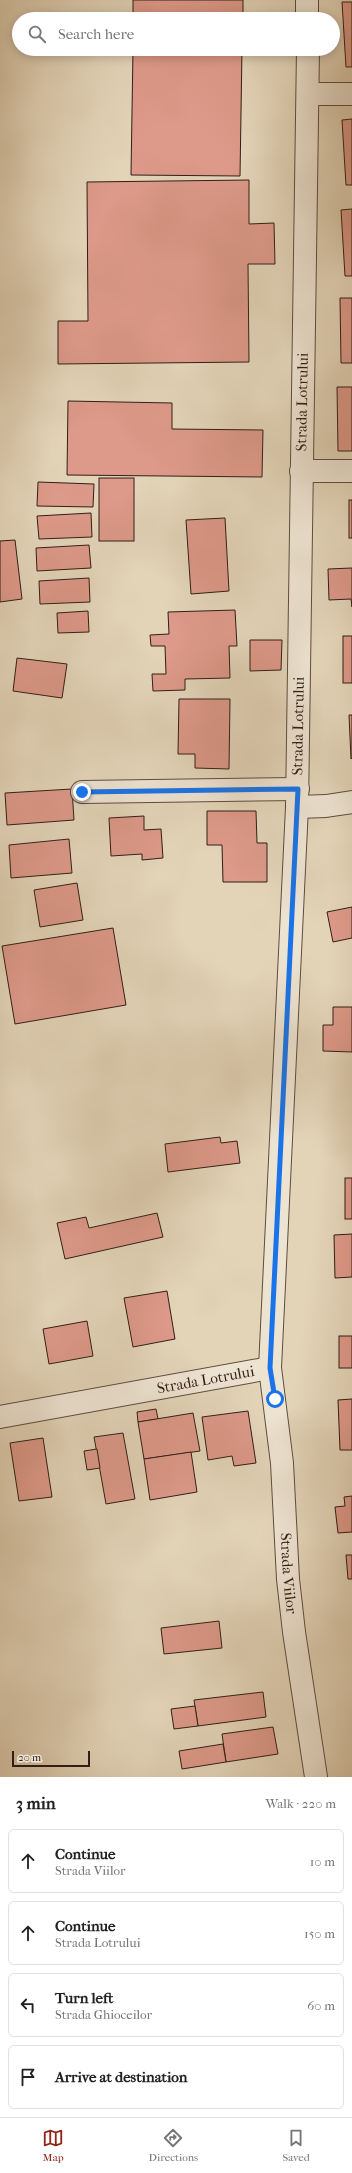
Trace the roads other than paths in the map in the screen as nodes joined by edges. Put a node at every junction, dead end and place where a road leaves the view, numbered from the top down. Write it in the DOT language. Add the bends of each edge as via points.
graph roads {
  1 [pos="307,0"];
  2 [pos="308,12"];
  3 [pos="308,56"];
  4 [pos="308,94"];
  5 [pos="352,94"];
  6 [pos="301,471"];
  7 [pos="352,471"];
  8 [pos="82,792"];
  9 [pos="298,798"];
  10 [pos="352,802"];
  11 [pos="270,1368"];
  12 [pos="0,1417"];
  13 [pos="316,1777"];
  1 -- 2 [label="street"];
  3 -- 4 [label="street, Strada Lotrului"];
  4 -- 5 [label="street"];
  4 -- 6 [label="street, Strada Lotrului"];
  6 -- 7 [label="street"];
  6 -- 9 [label="street, Strada Lotrului"];
  8 -- 9 [label="street"];
  9 -- 10 [label="street" via="326,806"];
  9 -- 11 [label="street, Strada Lotrului"];
  11 -- 12 [label="street, Strada Lotrului"];
  11 -- 13 [label="street, Strada Viilor" via="282,1463 288,1579"];
}
